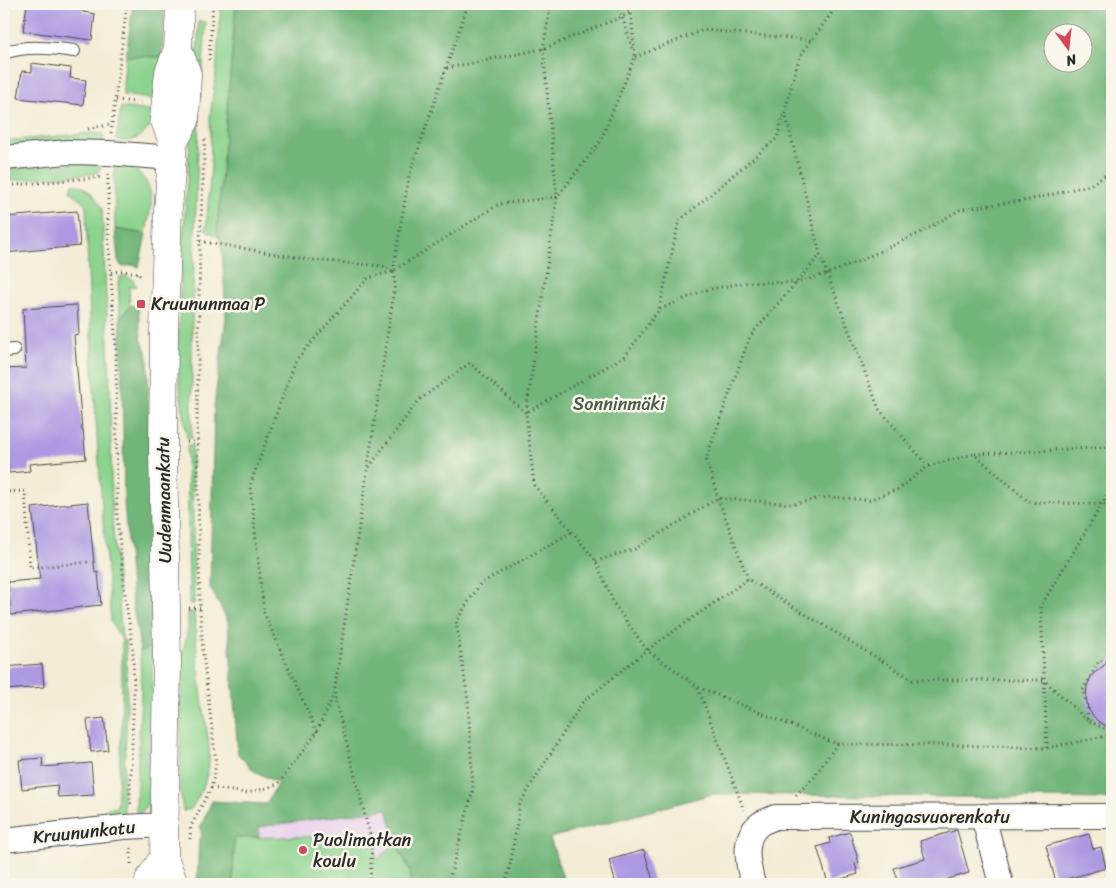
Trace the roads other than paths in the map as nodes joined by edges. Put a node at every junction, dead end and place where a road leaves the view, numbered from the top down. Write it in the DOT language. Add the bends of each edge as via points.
graph roads {
  1 [pos="180,4"];
  2 [pos="74,50"];
  3 [pos="4,53"];
  4 [pos="172,150"];
  5 [pos="4,158"];
  6 [pos="983,816"];
  7 [pos="1112,816"];
  8 [pos="165,825"];
  9 [pos="4,840"];
  10 [pos="164,857"];
  11 [pos="149,884"];
  12 [pos="173,884"];
  13 [pos="753,884"];
  14 [pos="1001,884"];
  1 -- 4 [label="main road, Uudenmaankatu" via="178,49 187,74 186,108 185,121"];
  2 -- 3 [label="lane" via="49,48"];
  4 -- 5 [label="street" via="67,152"];
  4 -- 8 [label="main road, Uudenmaankatu" via="164,330"];
  6 -- 7 [label="street, Kuningasvuorenkatu"];
  6 -- 13 [label="street, Kuningasvuorenkatu" via="775,817 760,824 752,833 747,848"];
  6 -- 14 [label="street"];
  8 -- 9 [label="street, Kruununkatu"];
  8 -- 10 [label="main road, Uudenmaankatu"];
  10 -- 11 [label="main road"];
  10 -- 12 [label="main road, Uudenmaankatu"];
}
